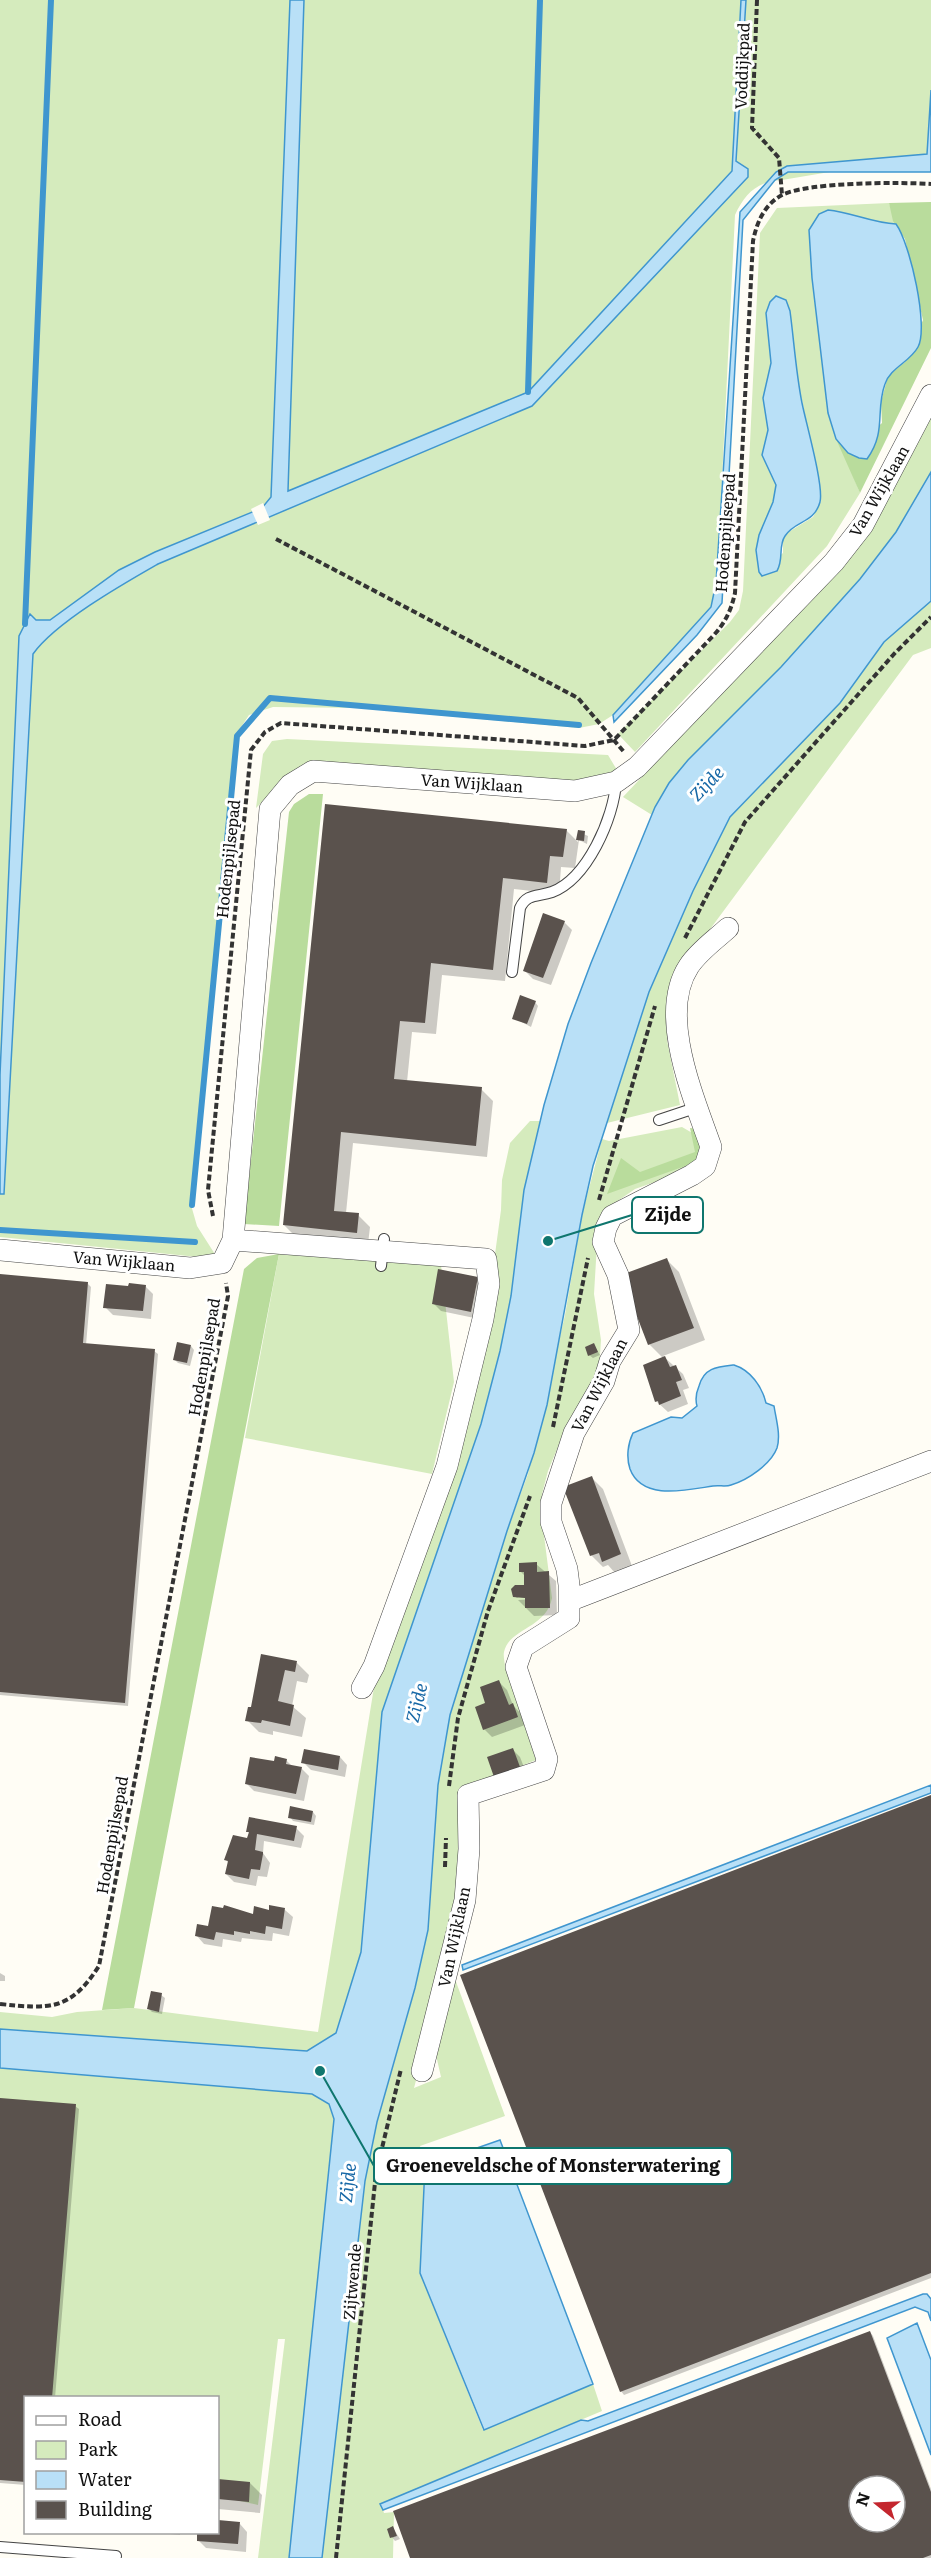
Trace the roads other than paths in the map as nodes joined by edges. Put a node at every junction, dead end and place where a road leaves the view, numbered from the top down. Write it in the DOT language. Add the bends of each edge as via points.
graph roads {
  1 [pos="931,395"];
  2 [pos="616,782"];
  3 [pos="729,928"];
  4 [pos="512,972"];
  5 [pos="698,1107"];
  6 [pos="659,1120"];
  7 [pos="233,1240"];
  8 [pos="0,1250"];
  9 [pos="931,1461"];
  10 [pos="569,1601"];
  11 [pos="362,1689"];
  12 [pos="412,2068"];
  13 [pos="0,2547"];
  14 [pos="116,2556"];
  1 -- 2 [label="street, Van Wijklaan" via="863,525 834,562 637,767"];
  2 -- 4 [label="lane" via="615,798 583,869 552,892 528,897 520,908"];
  2 -- 7 [label="street, Van Wijklaan" via="575,791 313,771 290,785 270,809"];
  3 -- 5 [label="street, Van Wijklaan" via="698,954 681,983 676,1032"];
  5 -- 6 [label="lane"];
  5 -- 10 [label="street, Van Wijklaan" via="711,1147 705,1166 612,1216 606,1228 603,1242 618,1275 628,1330 574,1433 551,1503 551,1522 567,1569"];
  7 -- 8 [label="street, Van Wijklaan" via="222,1263 190,1268"];
  7 -- 11 [label="street" via="486,1260 489,1284 483,1319 447,1466 374,1666"];
  9 -- 10 [label="street"];
  10 -- 12 [label="street, Van Wijklaan" via="569,1618 523,1647 516,1667 547,1759 544,1770 468,1795 465,1900"];
  13 -- 14 [label="lane"];
}
